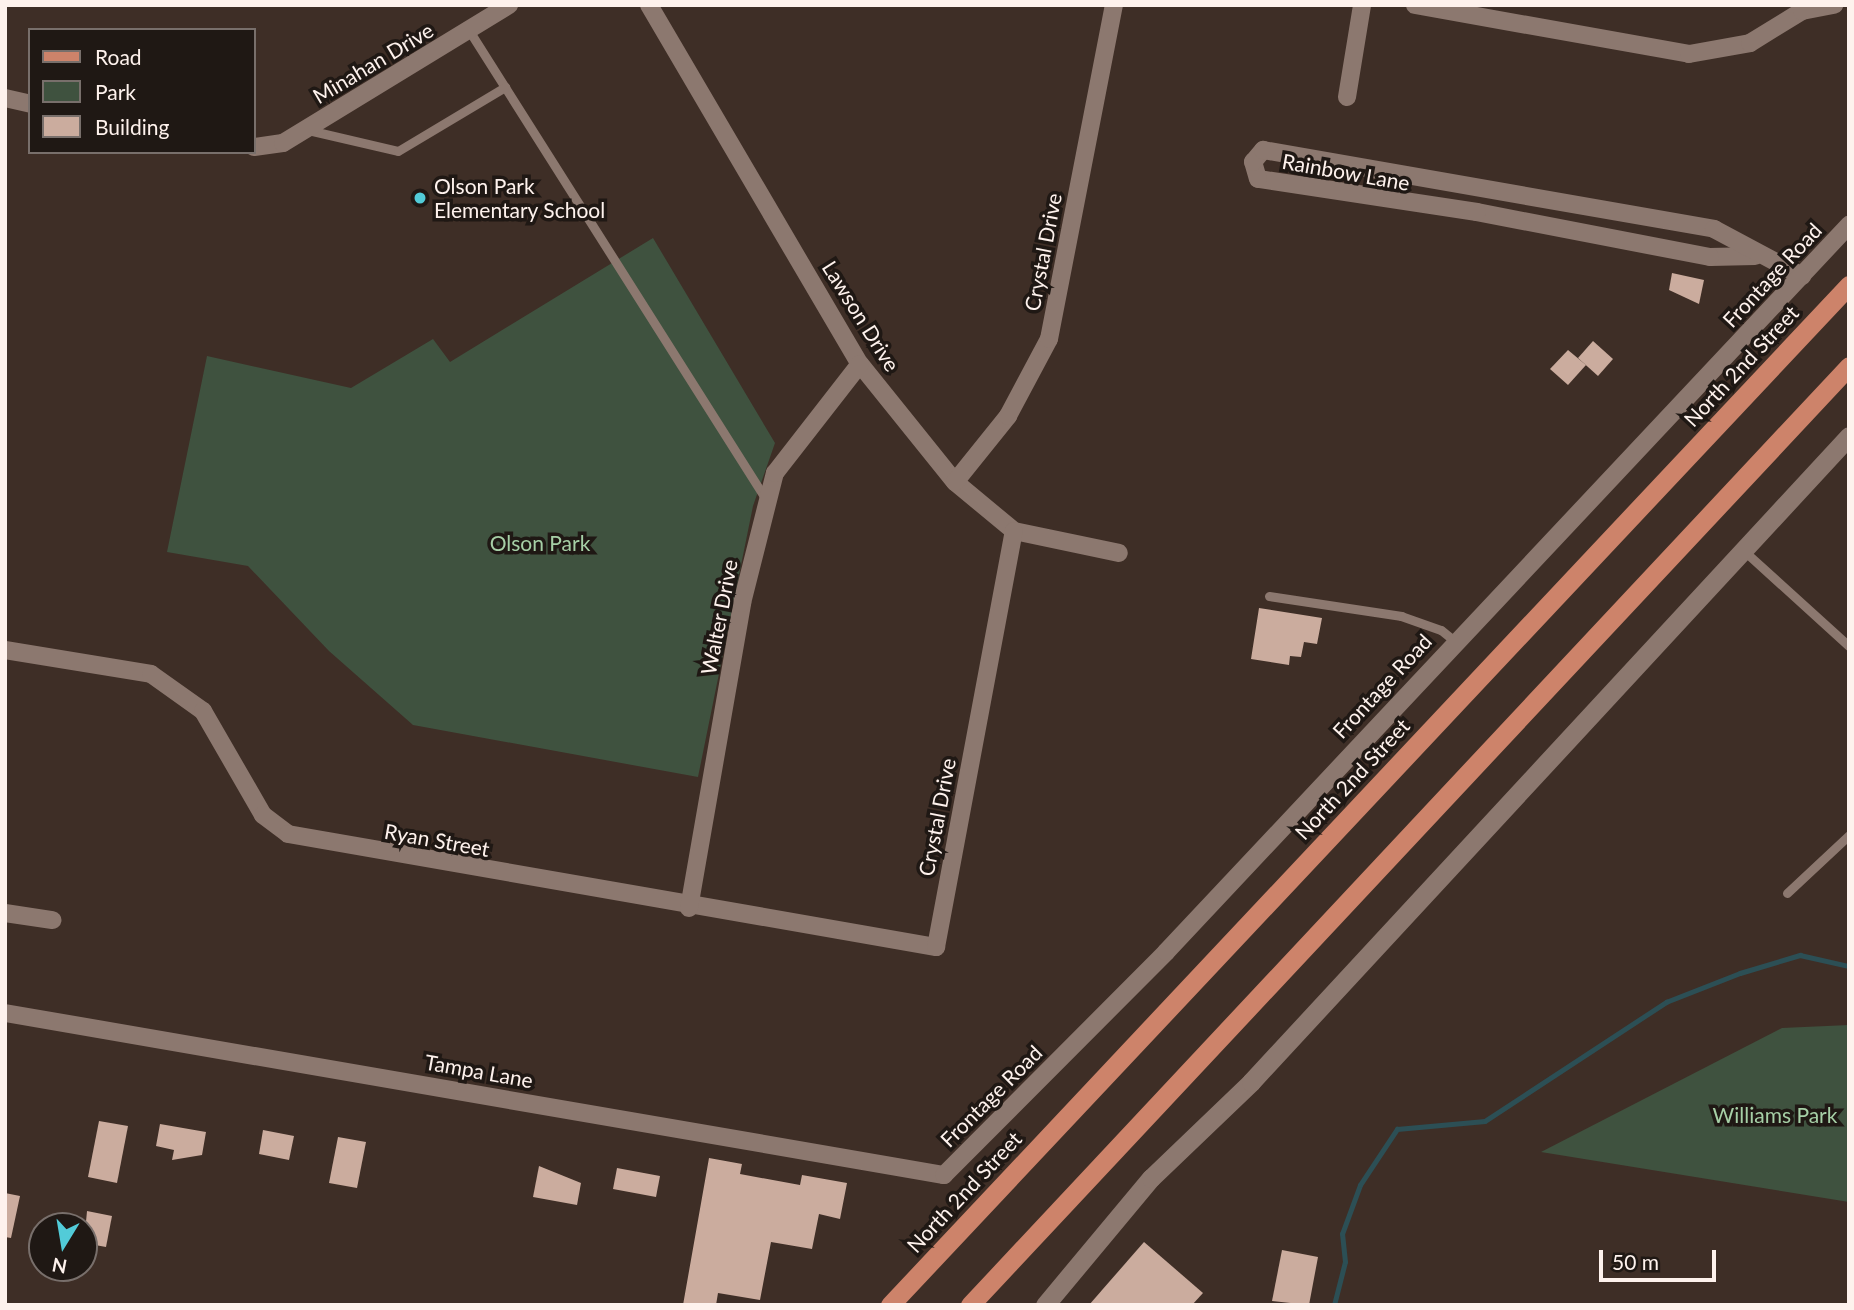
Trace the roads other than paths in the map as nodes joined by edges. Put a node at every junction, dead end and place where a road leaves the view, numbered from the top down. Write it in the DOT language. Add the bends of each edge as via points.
graph roads {
  1 [pos="509,5"];
  2 [pos="649,5"];
  3 [pos="1114,5"];
  4 [pos="1362,5"];
  5 [pos="1415,5"];
  6 [pos="1833,5"];
  7 [pos="470,32"];
  8 [pos="505,87"];
  9 [pos="1347,97"];
  10 [pos="5,98"];
  11 [pos="28,104"];
  12 [pos="307,129"];
  13 [pos="256,147"];
  14 [pos="1849,225"];
  15 [pos="1755,256"];
  16 [pos="1802,276"];
  17 [pos="1849,285"];
  18 [pos="860,364"];
  19 [pos="1849,366"];
  20 [pos="1849,436"];
  21 [pos="955,482"];
  22 [pos="768,503"];
  23 [pos="1014,531"];
  24 [pos="1743,550"];
  25 [pos="1119,553"];
  26 [pos="1269,596"];
  27 [pos="1456,642"];
  28 [pos="1849,646"];
  29 [pos="5,650"];
  30 [pos="1849,835"];
  31 [pos="1787,893"];
  32 [pos="689,908"];
  33 [pos="5,913"];
  34 [pos="52,920"];
  35 [pos="936,947"];
  36 [pos="5,1013"];
  37 [pos="944,1175"];
  38 [pos="890,1305"];
  39 [pos="970,1305"];
  40 [pos="1045,1305"];
  1 -- 7 [label="street, Minahan Drive"];
  2 -- 18 [label="street, Lawson Drive"];
  3 -- 21 [label="street, Crystal Drive" via="1049,339 1008,416"];
  4 -- 9 [label="street"];
  5 -- 6 [label="street" via="1689,54 1750,43 1802,11"];
  7 -- 8 [label="lane"];
  7 -- 12 [label="street, Minahan Drive"];
  8 -- 12 [label="lane" via="397,151"];
  8 -- 22 [label="lane"];
  10 -- 11 [label="street"];
  12 -- 13 [label="street, Minahan Drive" via="283,143"];
  14 -- 16 [label="street, Frontage Road"];
  15 -- 15 [label="street, Rainbow Lane" via="1714,229 1263,150 1253,162 1258,179 1271,182 1477,212 1710,257"];
  15 -- 16 [label="street, Rainbow Lane"];
  16 -- 27 [label="street, Frontage Road"];
  17 -- 38 [label="main road, North 2nd Street"];
  18 -- 21 [label="street, Lawson Drive"];
  18 -- 22 [label="street, Walter Drive" via="775,472"];
  19 -- 39 [label="main road"];
  20 -- 24 [label="street"];
  21 -- 23 [label="street, Lawson Drive"];
  22 -- 32 [label="street, Walter Drive" via="742,603"];
  23 -- 25 [label="street, Lawson Drive"];
  23 -- 35 [label="street, Crystal Drive"];
  24 -- 28 [label="lane"];
  24 -- 40 [label="street" via="1251,1082 1151,1178"];
  26 -- 27 [label="lane" via="1401,617 1441,630"];
  27 -- 37 [label="street, Frontage Road" via="1166,952"];
  29 -- 32 [label="street, Ryan Street" via="151,674 203,711 263,815 288,834"];
  30 -- 31 [label="lane"];
  32 -- 35 [label="street, Ryan Street"];
  33 -- 34 [label="street"];
  36 -- 37 [label="street, Tampa Lane"];
}
